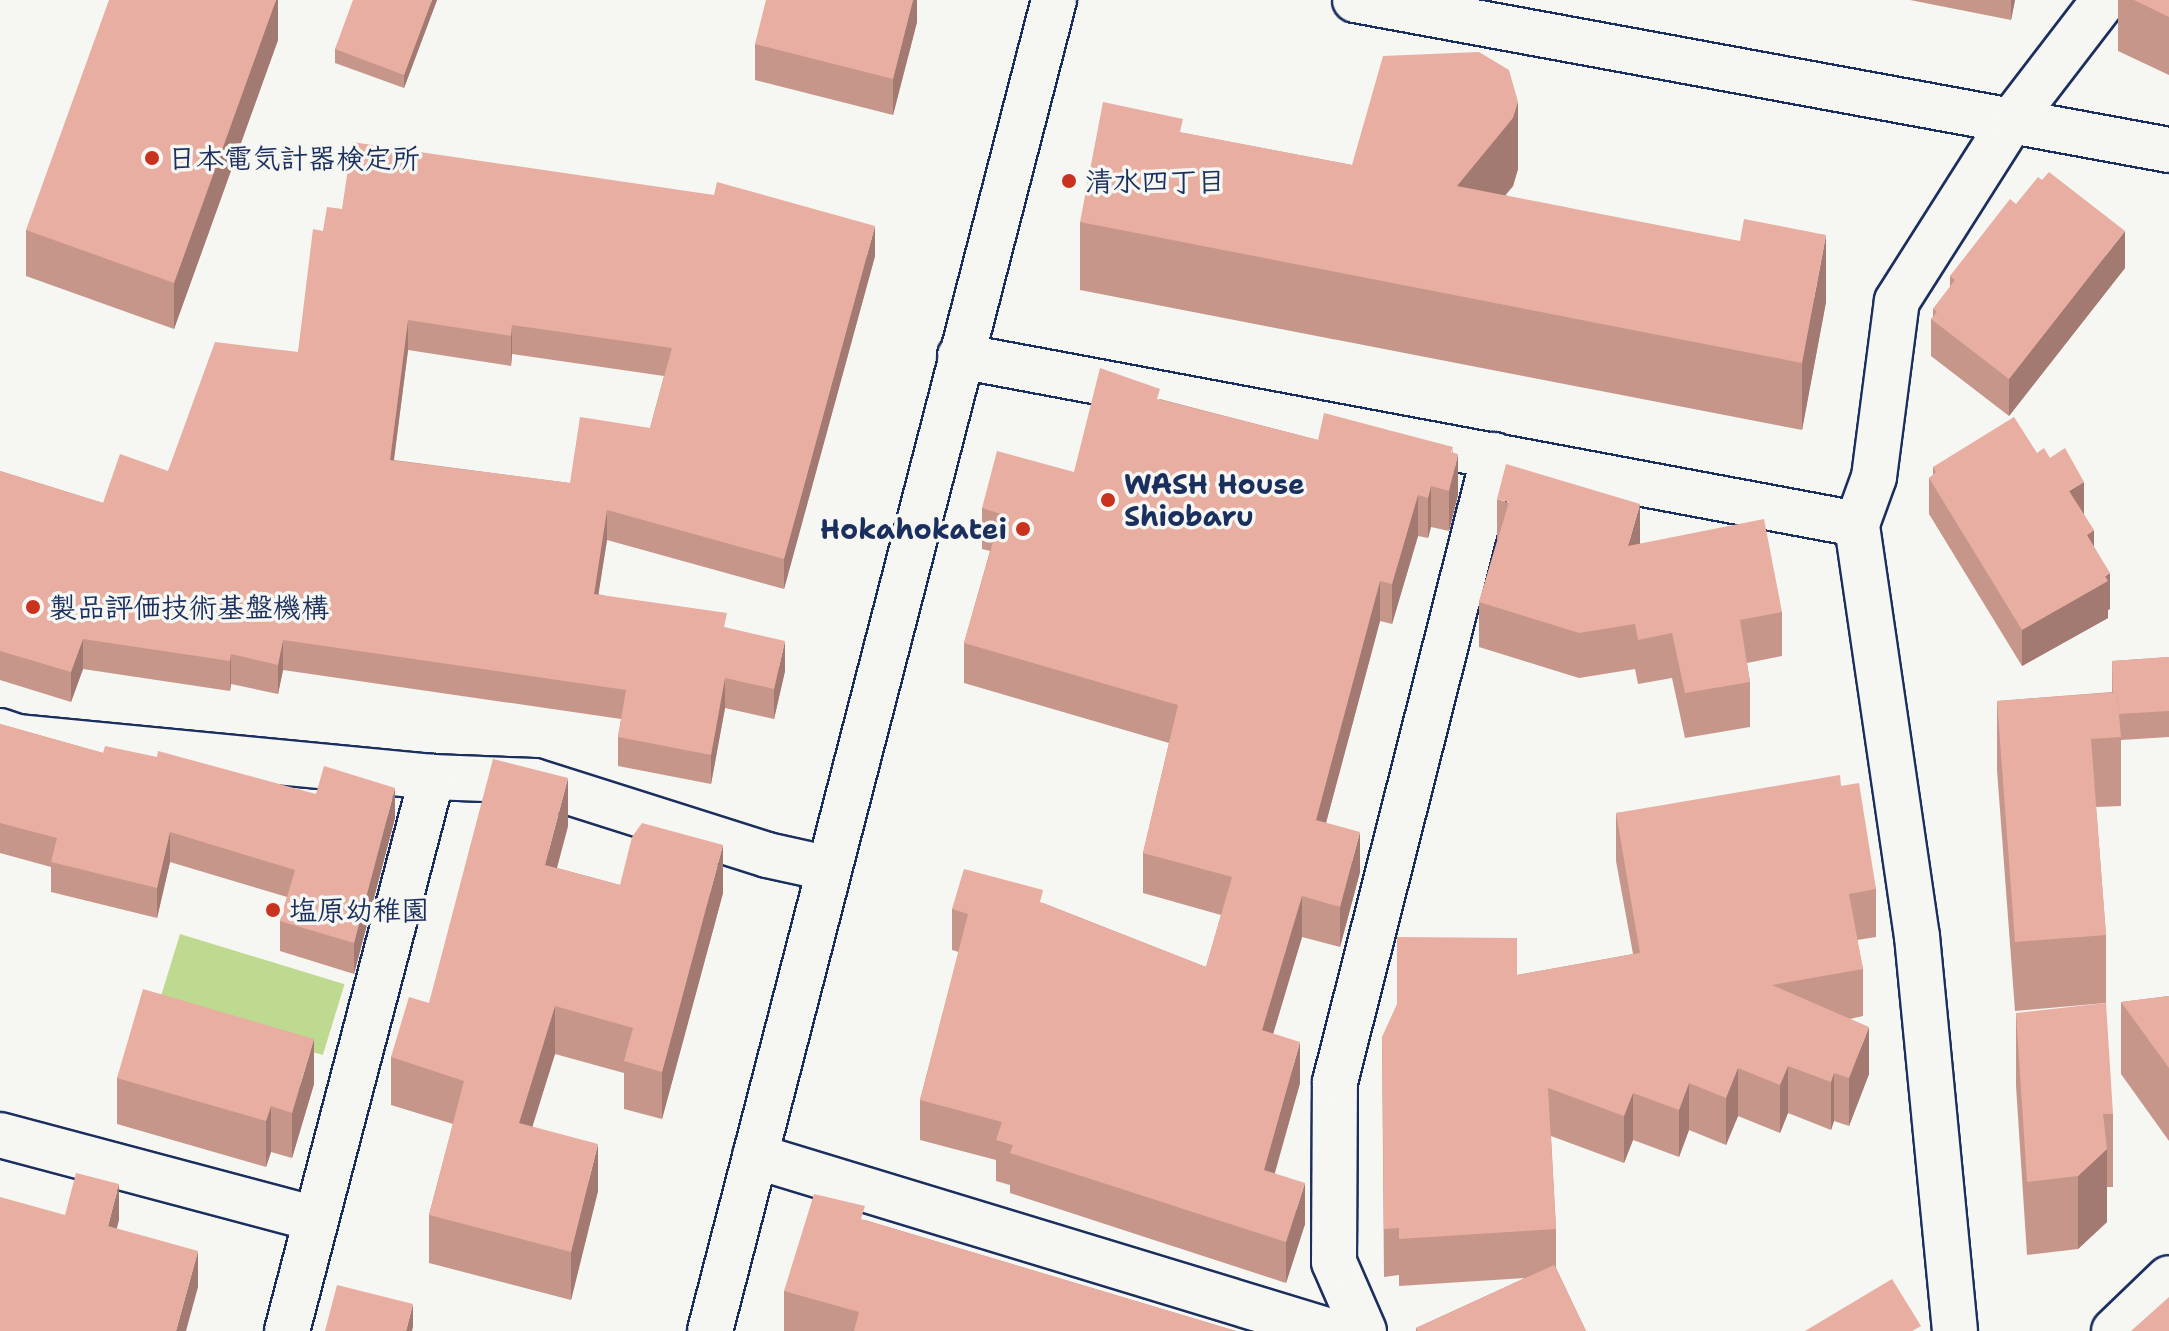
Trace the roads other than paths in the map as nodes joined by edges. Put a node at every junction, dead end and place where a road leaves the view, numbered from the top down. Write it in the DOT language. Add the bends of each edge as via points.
graph roads {
  1 [pos="1054,0"];
  2 [pos="1355,0"];
  3 [pos="2104,0"];
  4 [pos="2012,120"];
  5 [pos="2169,150"];
  6 [pos="960,356"];
  7 [pos="1494,455"];
  8 [pos="1857,524"];
  9 [pos="0,731"];
  10 [pos="432,777"];
  11 [pos="826,868"];
  12 [pos="0,1135"];
  13 [pos="755,1156"];
  14 [pos="315,1219"];
  15 [pos="2169,1278"];
  16 [pos="287,1331"];
  17 [pos="710,1331"];
  18 [pos="1330,1331"];
  19 [pos="1364,1331"];
  20 [pos="1955,1331"];
  21 [pos="2114,1331"];
  1 -- 6 [label="street"];
  2 -- 4 [label="street"];
  3 -- 4 [label="street"];
  4 -- 5 [label="street"];
  4 -- 8 [label="street" via="1897,301 1874,477"];
  6 -- 7 [label="street"];
  6 -- 11 [label="street"];
  7 -- 8 [label="street"];
  7 -- 19 [label="street" via="1335,1082 1334,1262"];
  8 -- 20 [label="street" via="1917,937"];
  9 -- 10 [label="street" via="17,737"];
  10 -- 11 [label="street" via="534,781 767,855"];
  10 -- 14 [label="street"];
  11 -- 13 [label="street"];
  12 -- 14 [label="street"];
  13 -- 17 [label="street"];
  13 -- 18 [label="street"];
  14 -- 16 [label="street"];
  15 -- 21 [label="street"];
}
